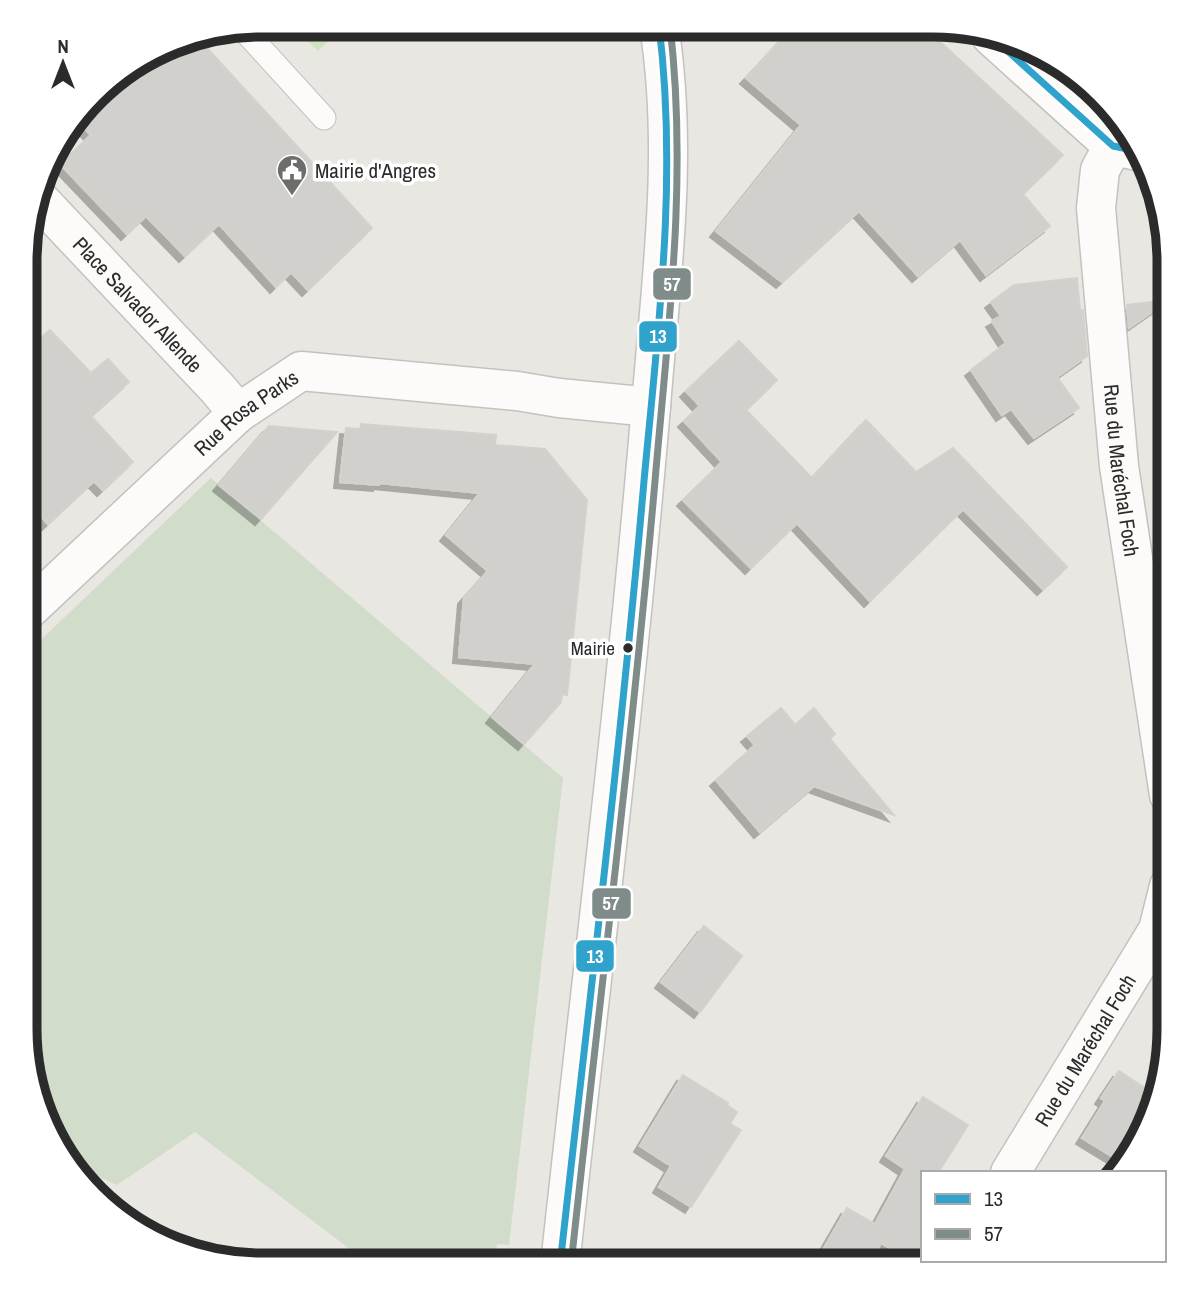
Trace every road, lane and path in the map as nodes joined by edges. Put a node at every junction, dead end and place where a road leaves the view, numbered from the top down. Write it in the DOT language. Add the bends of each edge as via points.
graph roads {
  1 [pos="661,37"];
  2 [pos="251,38"];
  3 [pos="1008,50"];
  4 [pos="324,118"];
  5 [pos="1125,149"];
  6 [pos="44,204"];
  7 [pos="651,407"];
  8 [pos="238,413"];
  9 [pos="37,602"];
  10 [pos="1157,716"];
  11 [pos="1157,932"];
  12 [pos="1011,1171"];
  13 [pos="561,1253"];
  1 -- 7 [label="street" via="668,164"];
  2 -- 4 [label="lane"];
  3 -- 5 [label="street"];
  5 -- 10 [label="street, Rue du Maréchal Foch" via="1100,170 1096,208 1119,466"];
  6 -- 8 [label="street, Place Salvador Allende"];
  7 -- 8 [label="street, Rue Rosa Parks" via="301,371"];
  7 -- 13 [label="street"];
  8 -- 9 [label="street, Rue Rosa Parks"];
  11 -- 12 [label="street, Rue du Maréchal Foch"];
}
